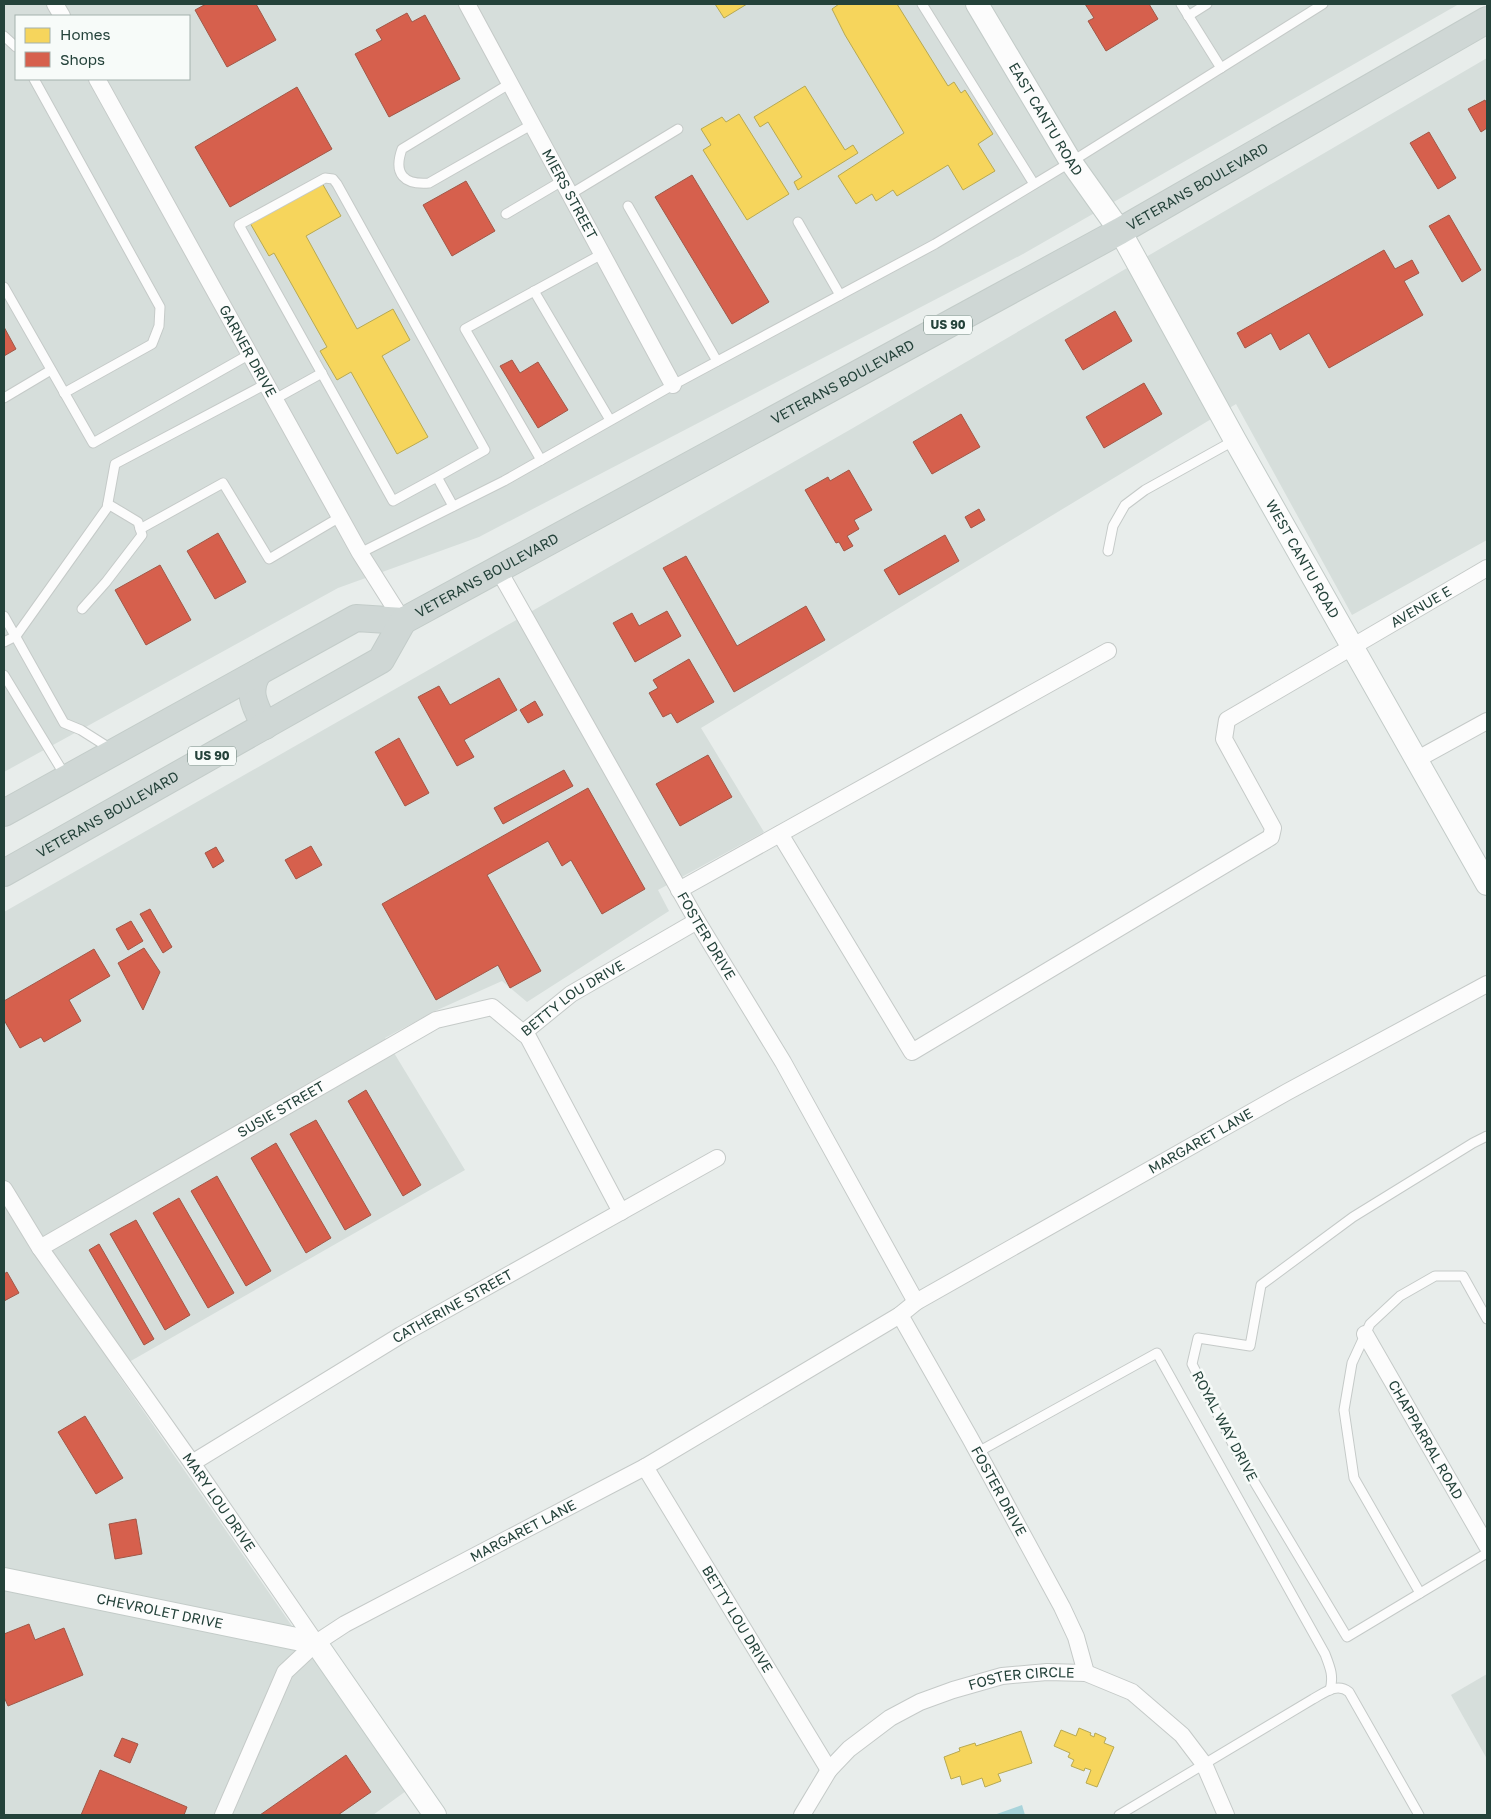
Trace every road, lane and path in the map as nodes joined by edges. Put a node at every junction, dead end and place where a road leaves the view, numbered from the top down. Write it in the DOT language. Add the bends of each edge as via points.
graph roads {
  1 [pos="55,4"];
  2 [pos="467,4"];
  3 [pos="922,4"];
  4 [pos="977,4"];
  5 [pos="1181,4"];
  6 [pos="1207,4"];
  7 [pos="1323,4"];
  8 [pos="61,15"];
  9 [pos="1188,16"];
  10 [pos="1487,20"];
  11 [pos="4,36"];
  12 [pos="15,46"];
  13 [pos="1221,68"];
  14 [pos="35,80"];
  15 [pos="98,80"];
  16 [pos="509,84"];
  17 [pos="531,125"];
  18 [pos="678,129"];
  19 [pos="1071,162"];
  20 [pos="1034,184"];
  21 [pos="565,188"];
  22 [pos="628,206"];
  23 [pos="506,214"];
  24 [pos="798,222"];
  25 [pos="1120,231"];
  26 [pos="602,254"];
  27 [pos="4,287"];
  28 [pos="534,291"];
  29 [pos="840,295"];
  30 [pos="250,354"];
  31 [pos="717,361"];
  32 [pos="51,370"];
  33 [pos="322,373"];
  34 [pos="266,384"];
  35 [pos="673,385"];
  36 [pos="64,393"];
  37 [pos="4,398"];
  38 [pos="274,399"];
  39 [pos="610,420"];
  40 [pos="1235,440"];
  41 [pos="541,460"];
  42 [pos="437,476"];
  43 [pos="108,504"];
  44 [pos="454,506"];
  45 [pos="340,517"];
  46 [pos="140,529"];
  47 [pos="1108,551"];
  48 [pos="360,553"];
  49 [pos="1487,568"];
  50 [pos="498,569"];
  51 [pos="82,609"];
  52 [pos="4,616"];
  53 [pos="403,621"];
  54 [pos="16,636"];
  55 [pos="4,642"];
  56 [pos="1352,646"];
  57 [pos="1108,651"];
  58 [pos="259,672"];
  59 [pos="4,675"];
  60 [pos="1487,721"];
  61 [pos="265,726"];
  62 [pos="115,752"];
  63 [pos="1416,760"];
  64 [pos="67,778"];
  65 [pos="4,813"];
  66 [pos="780,834"];
  67 [pos="4,873"];
  68 [pos="1487,884"];
  69 [pos="679,890"];
  70 [pos="697,921"];
  71 [pos="1487,984"];
  72 [pos="523,1033"];
  73 [pos="1487,1136"];
  74 [pos="717,1158"];
  75 [pos="4,1189"];
  76 [pos="621,1212"];
  77 [pos="40,1248"];
  78 [pos="916,1302"];
  79 [pos="900,1315"];
  80 [pos="1487,1319"];
  81 [pos="1366,1334"];
  82 [pos="978,1452"];
  83 [pos="192,1463"];
  84 [pos="644,1467"];
  85 [pos="1487,1546"];
  86 [pos="1487,1553"];
  87 [pos="4,1579"];
  88 [pos="1420,1593"];
  89 [pos="316,1643"];
  90 [pos="1086,1673"];
  91 [pos="1330,1690"];
  92 [pos="1204,1764"];
  93 [pos="829,1770"];
  94 [pos="223,1815"];
  95 [pos="435,1815"];
  96 [pos="802,1815"];
  97 [pos="1119,1815"];
  98 [pos="1226,1815"];
  99 [pos="1419,1815"];
  1 -- 8 [label="street"];
  2 -- 16 [label="street, MIERS STREET"];
  3 -- 20 [label="lane"];
  4 -- 19 [label="street, EAST CANTU ROAD"];
  5 -- 9 [label="lane"];
  6 -- 9 [label="lane"];
  7 -- 13 [label="lane"];
  9 -- 13 [label="lane"];
  10 -- 25 [label="main road, VETERANS BOULEVARD / US 90"];
  11 -- 12 [label="lane"];
  13 -- 19 [label="lane"];
  14 -- 36 [label="lane" via="160,308 159,326 152,344"];
  15 -- 30 [label="street, GARNER DRIVE"];
  16 -- 17 [label="street, MIERS STREET"];
  16 -- 17 [label="lane" via="402,149 398,162 400,170 405,179 415,184 429,184"];
  17 -- 21 [label="street, MIERS STREET"];
  18 -- 21 [label="lane"];
  19 -- 20 [label="lane"];
  19 -- 25 [label="street, EAST CANTU ROAD"];
  20 -- 29 [label="lane" via="935,244"];
  21 -- 23 [label="lane"];
  21 -- 26 [label="street, MIERS STREET"];
  22 -- 31 [label="lane"];
  24 -- 29 [label="lane"];
  25 -- 40 [label="street, WEST CANTU ROAD"];
  25 -- 50 [label="main road, VETERANS BOULEVARD / US 90"];
  26 -- 28 [label="lane"];
  26 -- 35 [label="street, MIERS STREET"];
  27 -- 32 [label="lane"];
  28 -- 39 [label="lane"];
  28 -- 41 [label="lane" via="465,329"];
  29 -- 31 [label="lane"];
  30 -- 34 [label="street, GARNER DRIVE"];
  30 -- 36 [label="lane" via="93,443"];
  31 -- 35 [label="lane"];
  32 -- 36 [label="lane"];
  32 -- 37 [label="lane"];
  33 -- 38 [label="lane"];
  33 -- 42 [label="lane" via="393,501"];
  33 -- 42 [label="lane" via="239,225 328,177 346,198 485,450"];
  34 -- 38 [label="street, GARNER DRIVE"];
  34 -- 43 [label="lane" via="115,464"];
  35 -- 39 [label="lane"];
  38 -- 45 [label="street, GARNER DRIVE"];
  39 -- 41 [label="lane"];
  40 -- 47 [label="lane" via="1145,490 1125,505 1113,526"];
  40 -- 56 [label="street, WEST CANTU ROAD"];
  41 -- 44 [label="lane"];
  42 -- 44 [label="lane"];
  43 -- 46 [label="lane" via="138,522"];
  43 -- 54 [label="lane"];
  44 -- 48 [label="lane"];
  45 -- 46 [label="lane" via="269,559 222,483"];
  45 -- 48 [label="street, GARNER DRIVE"];
  46 -- 51 [label="lane" via="142,535 134,547"];
  48 -- 53 [label="street, GARNER DRIVE"];
  49 -- 56 [label="street, AVENUE E"];
  50 -- 53 [label="main road, VETERANS BOULEVARD / US 90"];
  50 -- 69 [label="street, FOSTER DRIVE"];
  52 -- 54 [label="lane"];
  53 -- 58 [label="main road, VETERANS BOULEVARD" via="356,618"];
  53 -- 61 [label="main road, VETERANS BOULEVARD / US 90" via="381,660"];
  54 -- 55 [label="lane"];
  54 -- 62 [label="lane" via="64,723"];
  56 -- 63 [label="street, WEST CANTU ROAD"];
  56 -- 66 [label="street, AVENUE E" via="1226,720 1224,739 1273,828 1271,837 912,1052"];
  57 -- 66 [label="street"];
  58 -- 61 [label="main road" via="252,681 252,693"];
  58 -- 62 [label="main road, VETERANS BOULEVARD"];
  59 -- 64 [label="lane"];
  60 -- 63 [label="street"];
  61 -- 67 [label="main road, VETERANS BOULEVARD / US 90"];
  62 -- 64 [label="main road, VETERANS BOULEVARD"];
  63 -- 68 [label="street, WEST CANTU ROAD"];
  64 -- 65 [label="main road, VETERANS BOULEVARD"];
  66 -- 69 [label="street"];
  69 -- 70 [label="street, FOSTER DRIVE"];
  70 -- 72 [label="street, BETTY LOU DRIVE" via="571,994"];
  70 -- 78 [label="street, FOSTER DRIVE" via="783,1062"];
  71 -- 78 [label="street, MARGARET LANE" via="1286,1092"];
  72 -- 76 [label="street, BETTY LOU DRIVE"];
  72 -- 77 [label="street, SUSIE STREET" via="492,1007 436,1020"];
  73 -- 88 [label="lane, ROYAL WAY DRIVE" via="1353,1217 1261,1285 1250,1346 1198,1338 1192,1364 1240,1458 1347,1636"];
  74 -- 76 [label="street, CATHERINE STREET"];
  75 -- 77 [label="street, MARY LOU DRIVE"];
  76 -- 83 [label="street, CATHERINE STREET" via="401,1335"];
  77 -- 83 [label="street, MARY LOU DRIVE"];
  78 -- 79 [label="street, MARGARET LANE"];
  79 -- 82 [label="street, FOSTER DRIVE"];
  79 -- 84 [label="street, MARGARET LANE"];
  80 -- 81 [label="lane" via="1463,1276 1435,1276 1400,1296 1370,1324"];
  81 -- 85 [label="street, CHAPPARRAL ROAD"];
  81 -- 88 [label="lane" via="1352,1363 1344,1410 1354,1478"];
  82 -- 90 [label="street, FOSTER DRIVE" via="1062,1607 1076,1637"];
  82 -- 91 [label="lane" via="1157,1353 1325,1654 1331,1670"];
  83 -- 89 [label="street, MARY LOU DRIVE"];
  84 -- 89 [label="street, MARGARET LANE" via="346,1624"];
  84 -- 93 [label="street, BETTY LOU DRIVE"];
  86 -- 88 [label="lane"];
  87 -- 89 [label="street, CHEVROLET DRIVE"];
  89 -- 94 [label="street, MARGARET LANE" via="285,1672"];
  89 -- 95 [label="street, MARY LOU DRIVE"];
  90 -- 92 [label="street, FOSTER CIRCLE" via="1132,1692 1182,1735"];
  90 -- 93 [label="street, FOSTER CIRCLE" via="1002,1676 920,1702 890,1718 849,1748"];
  91 -- 92 [label="lane"];
  91 -- 99 [label="lane" via="1338,1687 1348,1692"];
  92 -- 97 [label="lane"];
  92 -- 98 [label="street, FOSTER CIRCLE"];
  93 -- 96 [label="street, FOSTER CIRCLE"];
}
